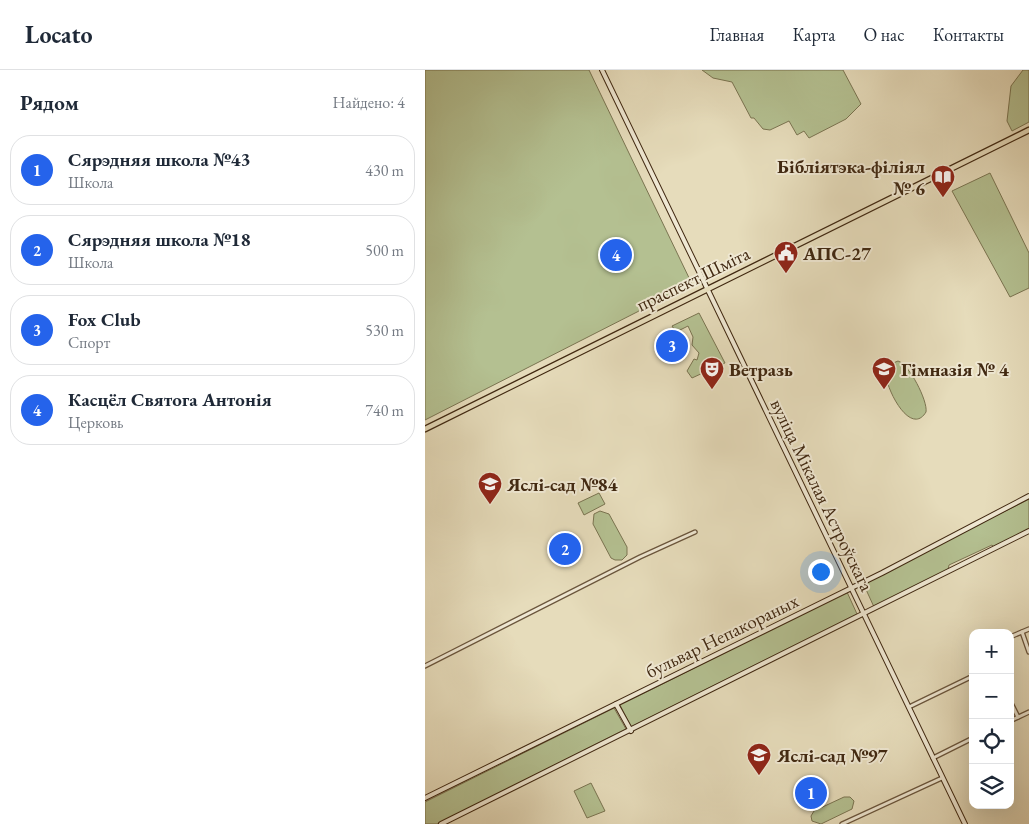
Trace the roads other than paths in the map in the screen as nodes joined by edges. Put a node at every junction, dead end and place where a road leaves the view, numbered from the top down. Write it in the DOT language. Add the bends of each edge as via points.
graph roads {
  1 [pos="601,70"];
  2 [pos="1029,130"];
  3 [pos="707,289"];
  4 [pos="425,429"];
  5 [pos="1029,496"];
  6 [pos="1029,531"];
  7 [pos="695,532"];
  8 [pos="851,587"];
  9 [pos="864,614"];
  10 [pos="1029,628"];
  11 [pos="1022,632"];
  12 [pos="1014,635"];
  13 [pos="1029,652"];
  14 [pos="425,666"];
  15 [pos="969,678"];
  16 [pos="616,704"];
  17 [pos="909,707"];
  18 [pos="1014,710"];
  19 [pos="1029,712"];
  20 [pos="1018,718"];
  21 [pos="1014,720"];
  22 [pos="631,731"];
  23 [pos="969,740"];
  24 [pos="933,758"];
  25 [pos="942,778"];
  26 [pos="425,798"];
  27 [pos="441,824"];
  28 [pos="842,824"];
  29 [pos="965,824"];
  1 -- 3 [label="main road, вуліца Мікалая Астроўскага"];
  2 -- 3 [label="main road, праспект Шміта"];
  3 -- 4 [label="main road, праспект Шміта"];
  3 -- 8 [label="main road, вуліца Мікалая Астроўскага"];
  5 -- 8 [label="main road, бульвар Непакораных"];
  6 -- 9 [label="main road"];
  7 -- 14 [label="street"];
  8 -- 9 [label="main road, вуліца Мікалая Астроўскага"];
  8 -- 16 [label="main road, бульвар Непакораных"];
  9 -- 17 [label="main road, вуліца Мікалая Астроўскага"];
  9 -- 22 [label="main road"];
  10 -- 11 [label="street"];
  11 -- 12 [label="street"];
  11 -- 13 [label="street"];
  15 -- 17 [label="street"];
  16 -- 22 [label="main road"];
  16 -- 26 [label="main road, бульвар Непакораных"];
  17 -- 24 [label="main road, вуліца Мікалая Астроўскага"];
  18 -- 20 [label="street"];
  19 -- 20 [label="street"];
  20 -- 21 [label="street"];
  22 -- 27 [label="main road"];
  23 -- 24 [label="street"];
  24 -- 25 [label="main road, вуліца Мікалая Астроўскага"];
  25 -- 28 [label="street"];
  25 -- 29 [label="main road, вуліца Мікалая Астроўскага"];
}
